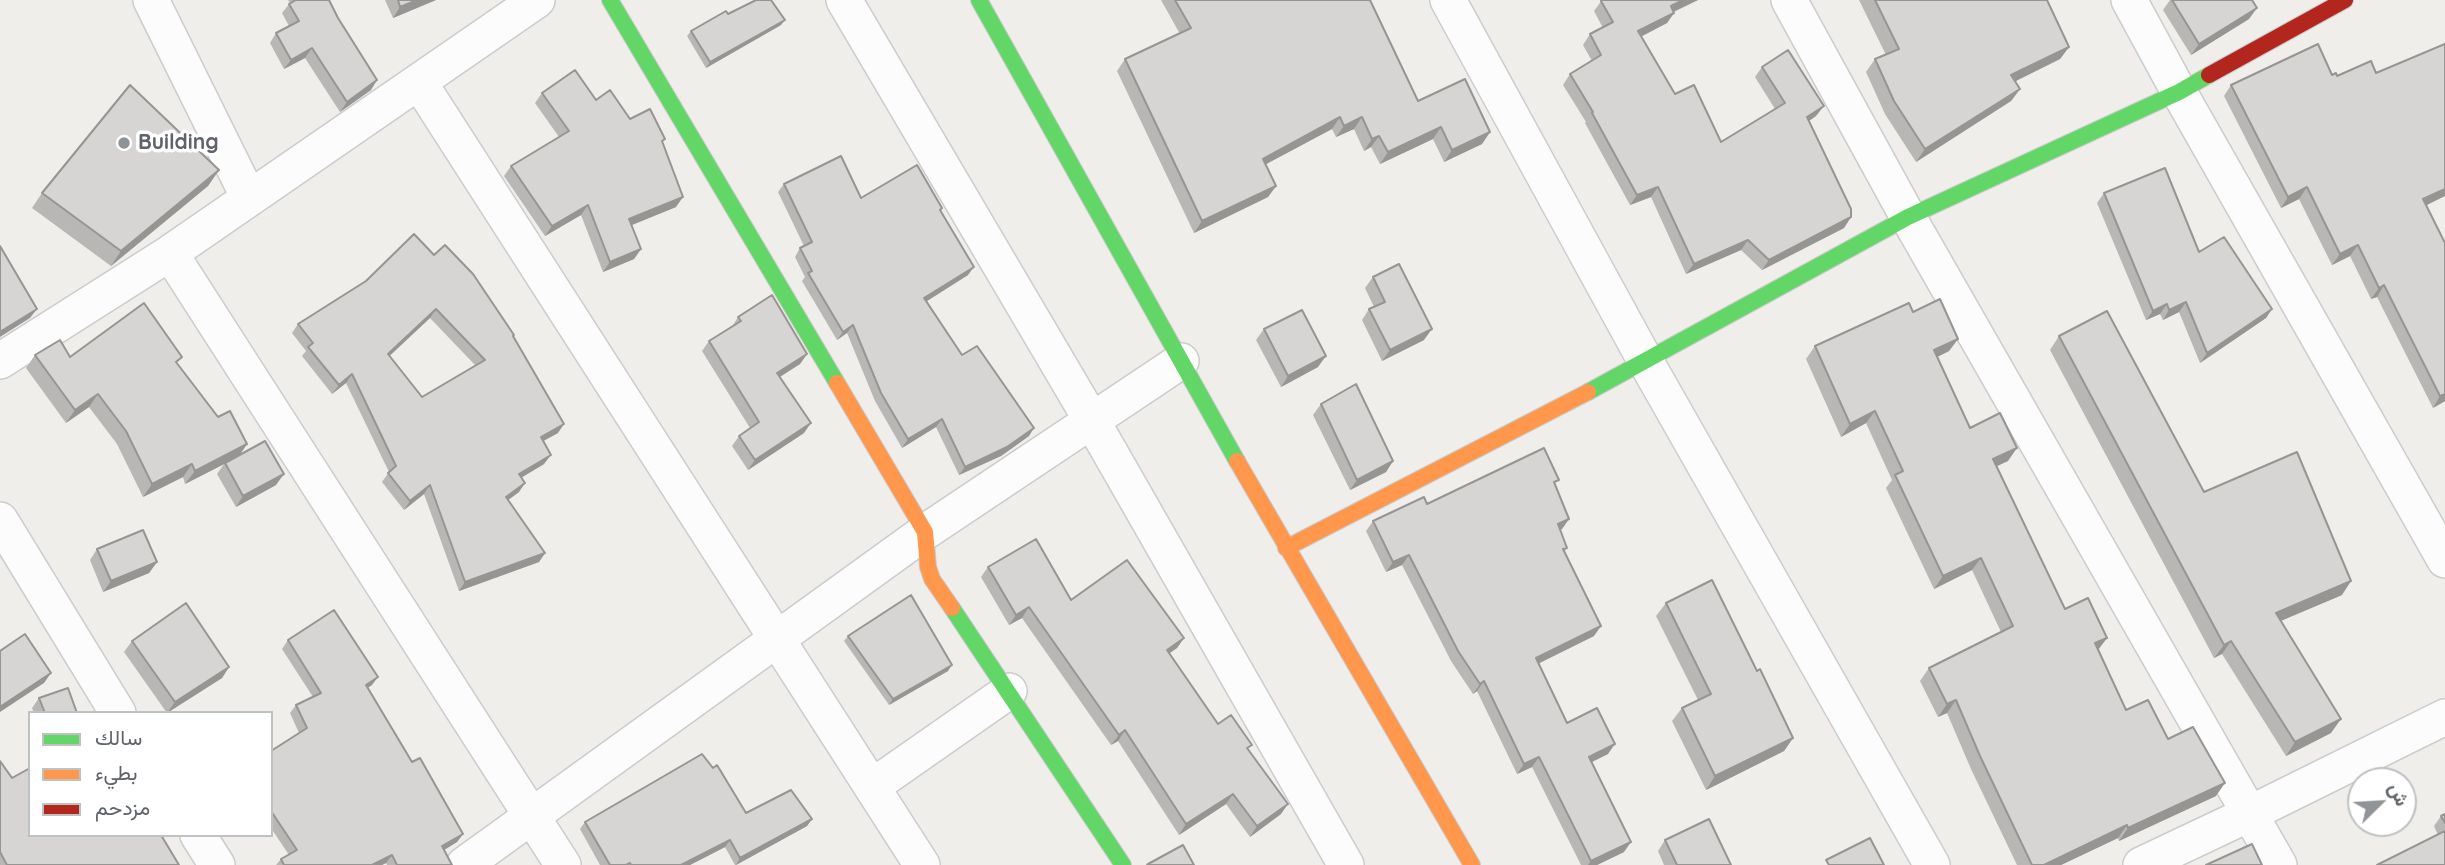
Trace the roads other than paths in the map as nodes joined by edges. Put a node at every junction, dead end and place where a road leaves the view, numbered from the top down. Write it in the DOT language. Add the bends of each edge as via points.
graph roads {
  1 [pos="151,0"];
  2 [pos="610,0"];
  3 [pos="844,0"];
  4 [pos="979,0"];
  5 [pos="1448,0"];
  6 [pos="1788,0"];
  7 [pos="2129,0"];
  8 [pos="2345,0"];
  9 [pos="517,6"];
  10 [pos="419,82"];
  11 [pos="2179,92"];
  12 [pos="249,198"];
  13 [pos="1908,217"];
  14 [pos="170,253"];
  15 [pos="0,361"];
  16 [pos="1181,361"];
  17 [pos="1646,362"];
  18 [pos="1092,422"];
  19 [pos="0,520"];
  20 [pos="925,533"];
  21 [pos="1286,548"];
  22 [pos="2445,560"];
  23 [pos="778,640"];
  24 [pos="1009,691"];
  25 [pos="117,711"];
  26 [pos="2445,717"];
  27 [pos="873,786"];
  28 [pos="2249,814"];
  29 [pos="530,816"];
  30 [pos="199,837"];
  31 [pos="218,865"];
  32 [pos="464,865"];
  33 [pos="563,865"];
  34 [pos="922,865"];
  35 [pos="1123,865"];
  36 [pos="1346,865"];
  37 [pos="1472,865"];
  38 [pos="1932,865"];
  39 [pos="2141,865"];
  40 [pos="2278,865"];
  1 -- 12 [label="street"];
  2 -- 20 [label="street"];
  3 -- 18 [label="street"];
  4 -- 16 [label="street"];
  5 -- 17 [label="street"];
  6 -- 13 [label="street"];
  7 -- 11 [label="street"];
  8 -- 11 [label="street"];
  9 -- 10 [label="street"];
  10 -- 12 [label="street"];
  10 -- 23 [label="street"];
  11 -- 13 [label="street"];
  11 -- 22 [label="street"];
  12 -- 14 [label="street"];
  13 -- 17 [label="street"];
  13 -- 28 [label="street"];
  14 -- 15 [label="street"];
  14 -- 29 [label="street"];
  16 -- 18 [label="street"];
  16 -- 21 [label="street"];
  17 -- 21 [label="street"];
  17 -- 38 [label="street"];
  18 -- 20 [label="street"];
  18 -- 36 [label="street"];
  19 -- 25 [label="street"];
  20 -- 23 [label="street"];
  20 -- 24 [label="street" via="932,579"];
  21 -- 37 [label="street"];
  23 -- 27 [label="street"];
  23 -- 29 [label="street"];
  24 -- 27 [label="street"];
  24 -- 35 [label="street"];
  26 -- 28 [label="street"];
  27 -- 34 [label="street"];
  28 -- 39 [label="street"];
  28 -- 40 [label="street"];
  29 -- 32 [label="street"];
  29 -- 33 [label="street"];
  30 -- 31 [label="street"];
}
